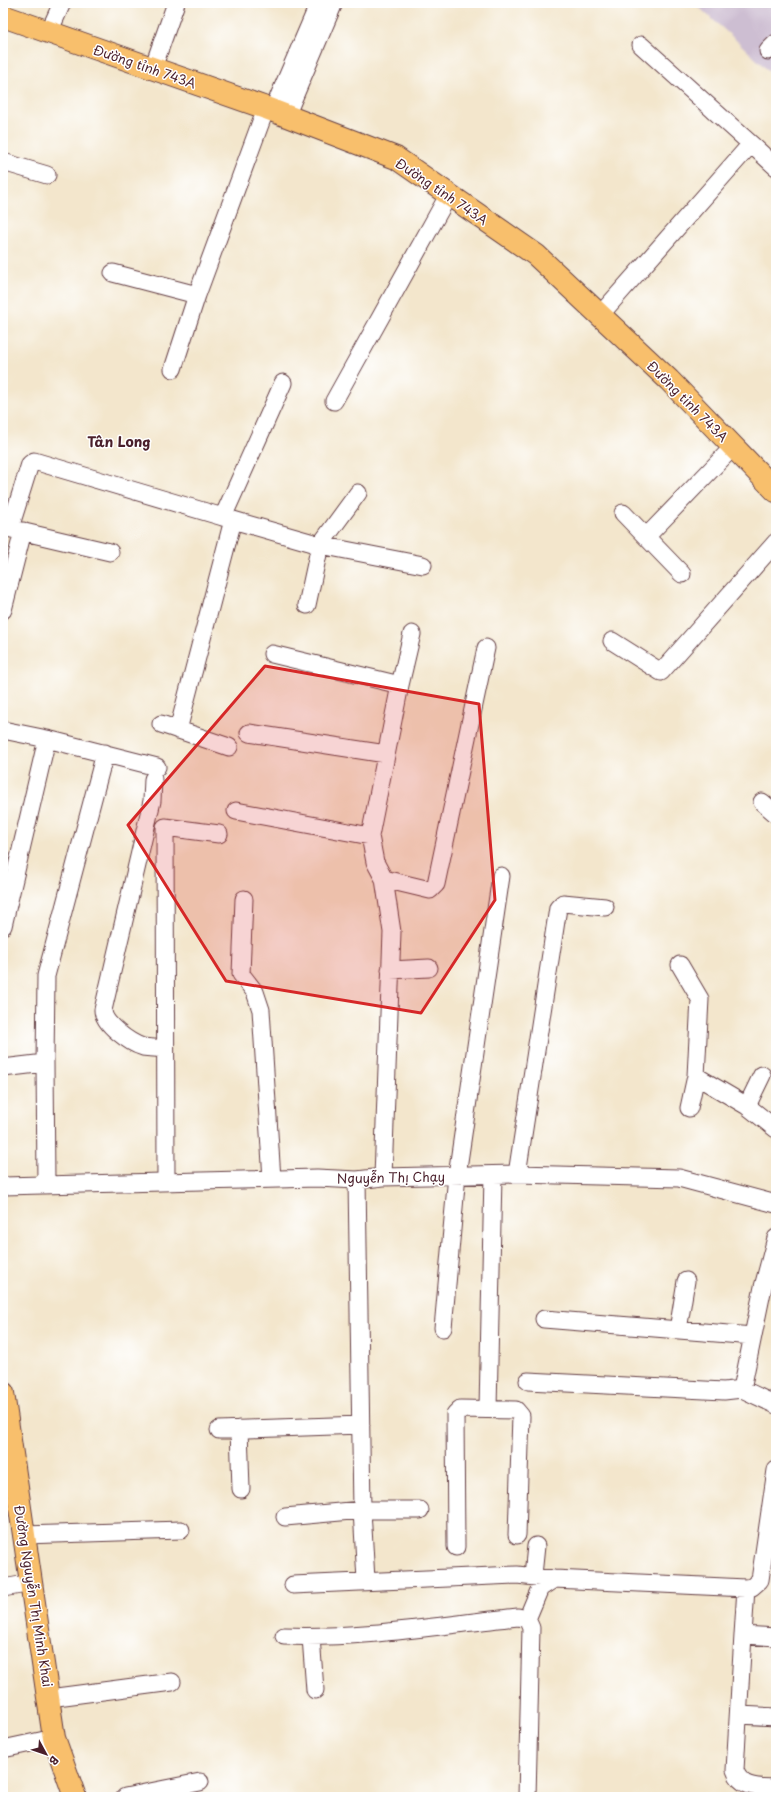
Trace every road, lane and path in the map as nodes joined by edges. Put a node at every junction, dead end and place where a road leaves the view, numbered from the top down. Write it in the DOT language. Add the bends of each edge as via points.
graph roads {
  1 [pos="62,3"];
  2 [pos="176,3"];
  3 [pos="319,3"];
  4 [pos="334,3"];
  5 [pos="3,16"];
  6 [pos="49,32"];
  7 [pos="641,45"];
  8 [pos="153,68"];
  9 [pos="275,111"];
  10 [pos="751,144"];
  11 [pos="3,162"];
  12 [pos="776,167"];
  13 [pos="47,175"];
  14 [pos="449,194"];
  15 [pos="113,273"];
  16 [pos="197,295"];
  17 [pos="600,315"];
  18 [pos="173,369"];
  19 [pos="283,383"];
  20 [pos="334,401"];
  21 [pos="733,447"];
  22 [pos="776,491"];
  23 [pos="358,493"];
  24 [pos="624,513"];
  25 [pos="228,519"];
  26 [pos="12,529"];
  27 [pos="647,536"];
  28 [pos="776,542"];
  29 [pos="320,545"];
  30 [pos="110,552"];
  31 [pos="423,565"];
  32 [pos="682,574"];
  33 [pos="308,605"];
  34 [pos="3,610"];
  35 [pos="412,634"];
  36 [pos="612,641"];
  37 [pos="486,648"];
  38 [pos="272,654"];
  39 [pos="400,685"];
  40 [pos="161,724"];
  41 [pos="3,730"];
  42 [pos="178,730"];
  43 [pos="249,733"];
  44 [pos="47,739"];
  45 [pos="229,748"];
  46 [pos="105,753"];
  47 [pos="386,754"];
  48 [pos="762,802"];
  49 [pos="236,811"];
  50 [pos="776,814"];
  51 [pos="146,823"];
  52 [pos="165,827"];
  53 [pos="219,834"];
  54 [pos="370,836"];
  55 [pos="501,876"];
  56 [pos="384,879"];
  57 [pos="244,899"];
  58 [pos="604,907"];
  59 [pos="3,926"];
  60 [pos="680,965"];
  61 [pos="429,968"];
  62 [pos="390,970"];
  63 [pos="165,1049"];
  64 [pos="45,1063"];
  65 [pos="3,1068"];
  66 [pos="762,1075"];
  67 [pos="696,1076"];
  68 [pos="747,1106"];
  69 [pos="689,1108"];
  70 [pos="776,1129"];
  71 [pos="517,1174"];
  72 [pos="494,1175"];
  73 [pos="457,1176"];
  74 [pos="383,1177"];
  75 [pos="272,1179"];
  76 [pos="357,1180"];
  77 [pos="166,1182"];
  78 [pos="46,1184"];
  79 [pos="3,1186"];
  80 [pos="776,1204"];
  81 [pos="776,1238"];
  82 [pos="686,1281"];
  83 [pos="544,1319"];
  84 [pos="443,1328"];
  85 [pos="678,1330"];
  86 [pos="753,1336"];
  87 [pos="528,1381"];
  88 [pos="742,1389"];
  89 [pos="3,1393"];
  90 [pos="776,1405"];
  91 [pos="488,1409"];
  92 [pos="361,1425"];
  93 [pos="239,1429"];
  94 [pos="219,1430"];
  95 [pos="776,1470"];
  96 [pos="10,1482"];
  97 [pos="241,1489"];
  98 [pos="362,1510"];
  99 [pos="420,1510"];
  100 [pos="285,1517"];
  101 [pos="181,1530"];
  102 [pos="24,1535"];
  103 [pos="517,1535"];
  104 [pos="536,1546"];
  105 [pos="770,1547"];
  106 [pos="456,1548"];
  107 [pos="533,1575"];
  108 [pos="554,1579"];
  109 [pos="366,1580"];
  110 [pos="32,1583"];
  111 [pos="292,1585"];
  112 [pos="3,1588"];
  113 [pos="746,1588"];
  114 [pos="527,1619"];
  115 [pos="743,1635"];
  116 [pos="284,1636"];
  117 [pos="311,1637"];
  118 [pos="776,1637"];
  119 [pos="172,1682"];
  120 [pos="315,1690"];
  121 [pos="49,1698"];
  122 [pos="740,1715"];
  123 [pos="776,1717"];
  124 [pos="54,1738"];
  125 [pos="3,1749"];
  126 [pos="200,1782"];
  127 [pos="776,1788"];
  128 [pos="75,1797"];
  129 [pos="125,1797"];
  130 [pos="527,1797"];
  1 -- 6 [label="street"];
  2 -- 8 [label="street"];
  3 -- 9 [label="street"];
  4 -- 9 [label="street"];
  5 -- 6 [label="main road, Đường tỉnh 743A"];
  6 -- 8 [label="main road, Đường tỉnh 743A"];
  7 -- 10 [label="street"];
  8 -- 9 [label="main road, Đường tỉnh 743A"];
  9 -- 14 [label="main road, Đường tỉnh 743A" via="396,158"];
  9 -- 16 [label="street"];
  10 -- 12 [label="street"];
  10 -- 17 [label="street"];
  11 -- 13 [label="street"];
  14 -- 17 [label="main road, Đường tỉnh 743A" via="536,255"];
  14 -- 20 [label="street"];
  15 -- 16 [label="street"];
  16 -- 18 [label="street"];
  17 -- 21 [label="main road, Đường tỉnh 743A" via="669,380"];
  19 -- 25 [label="street"];
  21 -- 22 [label="main road, Đường tỉnh 743A"];
  21 -- 27 [label="street"];
  23 -- 29 [label="street"];
  24 -- 27 [label="street"];
  25 -- 26 [label="street" via="34,461 30,464"];
  25 -- 29 [label="street"];
  25 -- 42 [label="street"];
  26 -- 30 [label="street"];
  26 -- 34 [label="street"];
  27 -- 32 [label="street"];
  28 -- 36 [label="street" via="661,672"];
  29 -- 31 [label="street"];
  29 -- 33 [label="street"];
  35 -- 39 [label="street"];
  37 -- 56 [label="street" via="436,884 430,890"];
  38 -- 39 [label="street"];
  39 -- 47 [label="street"];
  40 -- 42 [label="street"];
  41 -- 44 [label="street"];
  42 -- 45 [label="street"];
  43 -- 47 [label="street"];
  44 -- 46 [label="street"];
  44 -- 59 [label="street"];
  46 -- 51 [label="street" via="155,773"];
  46 -- 64 [label="street" via="46,976"];
  47 -- 54 [label="street"];
  48 -- 50 [label="street"];
  49 -- 54 [label="street"];
  51 -- 52 [label="street"];
  51 -- 63 [label="street" via="103,1016 107,1024 141,1046"];
  52 -- 53 [label="street"];
  52 -- 63 [label="street"];
  54 -- 56 [label="street" via="375,862"];
  55 -- 73 [label="street"];
  56 -- 62 [label="street" via="392,932"];
  57 -- 75 [label="street" via="241,974 255,992 261,1010"];
  58 -- 71 [label="street" via="563,903 558,908"];
  60 -- 67 [label="street" via="700,999"];
  61 -- 62 [label="street"];
  62 -- 74 [label="street"];
  63 -- 77 [label="street"];
  64 -- 65 [label="street"];
  64 -- 78 [label="street"];
  66 -- 68 [label="street"];
  67 -- 68 [label="street"];
  67 -- 69 [label="street"];
  68 -- 70 [label="street"];
  71 -- 72 [label="street, Nguyễn Thị Chạy"];
  71 -- 80 [label="street, Nguyễn Thị Chạy" via="679,1178"];
  72 -- 73 [label="street, Nguyễn Thị Chạy"];
  72 -- 91 [label="street"];
  73 -- 74 [label="street, Nguyễn Thị Chạy"];
  73 -- 84 [label="street"];
  74 -- 76 [label="street, Nguyễn Thị Chạy"];
  75 -- 76 [label="street, Nguyễn Thị Chạy"];
  75 -- 77 [label="street, Nguyễn Thị Chạy"];
  76 -- 92 [label="street"];
  77 -- 78 [label="street, Nguyễn Thị Chạy"];
  78 -- 79 [label="street, Nguyễn Thị Chạy"];
  81 -- 86 [label="street"];
  82 -- 85 [label="street"];
  83 -- 85 [label="street"];
  85 -- 86 [label="street"];
  86 -- 88 [label="street"];
  87 -- 88 [label="street" via="724,1391"];
  88 -- 90 [label="street"];
  89 -- 96 [label="main road, Đường Nguyễn Thị Minh Khai"];
  91 -- 103 [label="street" via="516,1410 521,1416"];
  91 -- 106 [label="street" via="460,1409 456,1414"];
  92 -- 93 [label="street"];
  92 -- 98 [label="street"];
  93 -- 94 [label="street"];
  93 -- 97 [label="street"];
  95 -- 105 [label="street"];
  96 -- 102 [label="main road, Đường Nguyễn Thị Minh Khai"];
  98 -- 99 [label="street"];
  98 -- 100 [label="street"];
  98 -- 109 [label="street"];
  101 -- 102 [label="street"];
  102 -- 110 [label="main road, Đường Nguyễn Thị Minh Khai"];
  104 -- 107 [label="street"];
  105 -- 113 [label="street" via="760,1580 752,1587"];
  107 -- 108 [label="street"];
  107 -- 109 [label="street"];
  108 -- 113 [label="street"];
  108 -- 114 [label="street" via="540,1588"];
  109 -- 111 [label="street"];
  110 -- 112 [label="street"];
  110 -- 121 [label="main road, Đường Nguyễn Thị Minh Khai"];
  113 -- 115 [label="street"];
  114 -- 117 [label="street" via="518,1617"];
  114 -- 130 [label="street" via="531,1628"];
  115 -- 118 [label="street"];
  115 -- 122 [label="street"];
  116 -- 117 [label="street"];
  117 -- 120 [label="street"];
  119 -- 121 [label="street"];
  121 -- 124 [label="main road, Đường Nguyễn Thị Minh Khai"];
  122 -- 123 [label="street"];
  122 -- 127 [label="street" via="735,1770 737,1777 749,1786"];
  124 -- 125 [label="street"];
  124 -- 128 [label="main road, Đường Nguyễn Thị Minh Khai"];
  126 -- 129 [label="street"];
}
